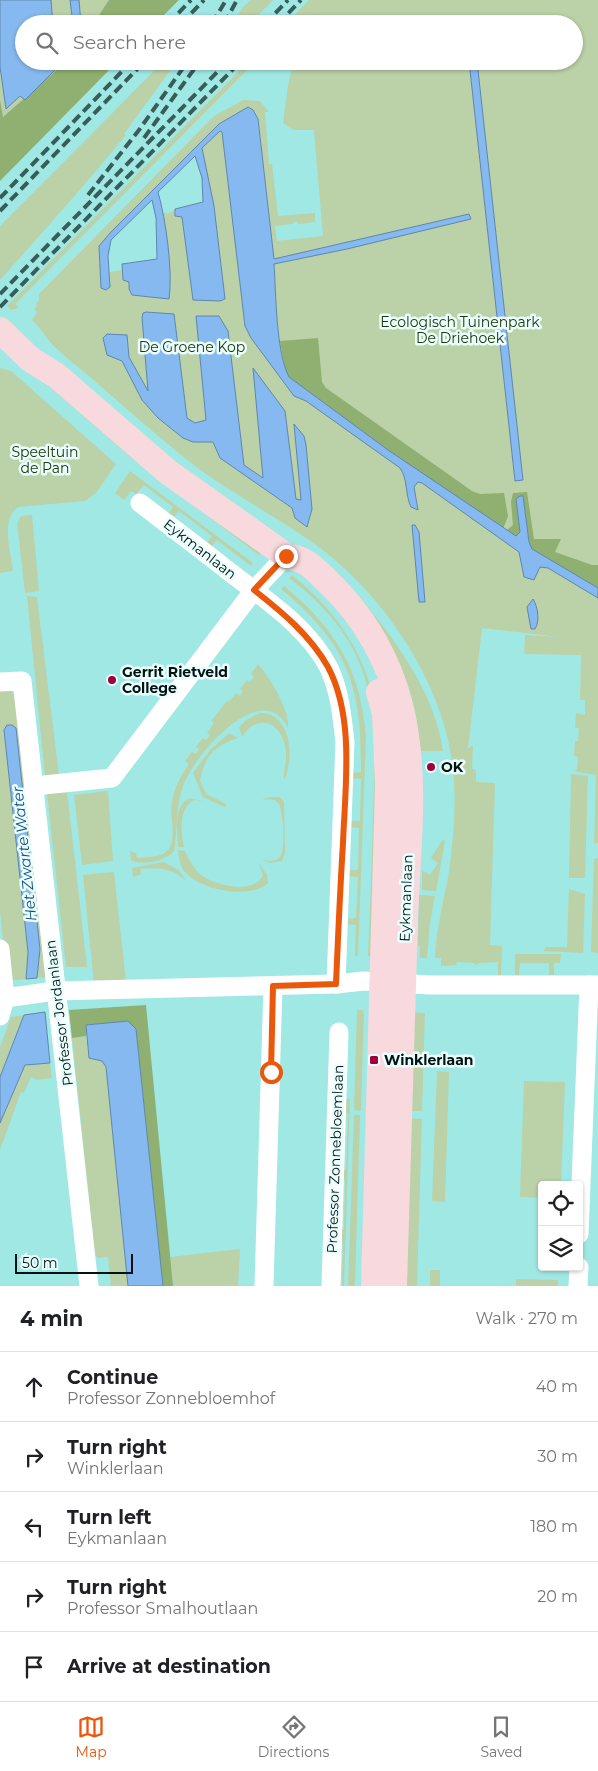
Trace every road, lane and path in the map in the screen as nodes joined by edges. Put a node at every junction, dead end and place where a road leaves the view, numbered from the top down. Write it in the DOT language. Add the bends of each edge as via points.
graph roads {
  1 [pos="0,313"];
  2 [pos="0,330"];
  3 [pos="57,376"];
  4 [pos="140,503"];
  5 [pos="287,557"];
  6 [pos="254,590"];
  7 [pos="0,682"];
  8 [pos="34,786"];
  9 [pos="0,948"];
  10 [pos="336,984"];
  11 [pos="394,984"];
  12 [pos="593,985"];
  13 [pos="273,986"];
  14 [pos="55,991"];
  15 [pos="5,998"];
  16 [pos="0,1016"];
  17 [pos="339,1032"];
  18 [pos="579,1226"];
  19 [pos="578,1271"];
  20 [pos="90,1286"];
  21 [pos="264,1286"];
  22 [pos="332,1286"];
  23 [pos="374,1286"];
  24 [pos="394,1286"];
  25 [pos="578,1286"];
  1 -- 3 [label="main road"];
  2 -- 3 [label="main road" via="30,359"];
  3 -- 5 [label="main road, Eykmanlaan" via="168,472"];
  4 -- 6 [label="street, Eykmanlaan"];
  5 -- 6 [label="street"];
  5 -- 11 [label="main road, Eykmanlaan" via="291,569 336,610 350,630 377,686 385,714"];
  6 -- 8 [label="street" via="112,778"];
  6 -- 10 [label="street, Eykmanlaan" via="290,619 316,648 328,667 341,703 345,792"];
  7 -- 8 [label="street, Professor Jordanlaan" via="22,681"];
  8 -- 14 [label="street, Professor Jordanlaan"];
  9 -- 15 [label="street"];
  10 -- 11 [label="street" via="364,981"];
  10 -- 13 [label="street"];
  11 -- 12 [label="street"];
  11 -- 23 [label="main road, Eykmanlaan"];
  11 -- 24 [label="main road, Eykmanlaan"];
  12 -- 18 [label="street"];
  13 -- 14 [label="street"];
  13 -- 21 [label="street"];
  14 -- 15 [label="street"];
  14 -- 20 [label="street, Professor Jordanlaan"];
  15 -- 16 [label="street"];
  17 -- 22 [label="street, Professor Zonnebloemlaan"];
  19 -- 25 [label="street"];
}
